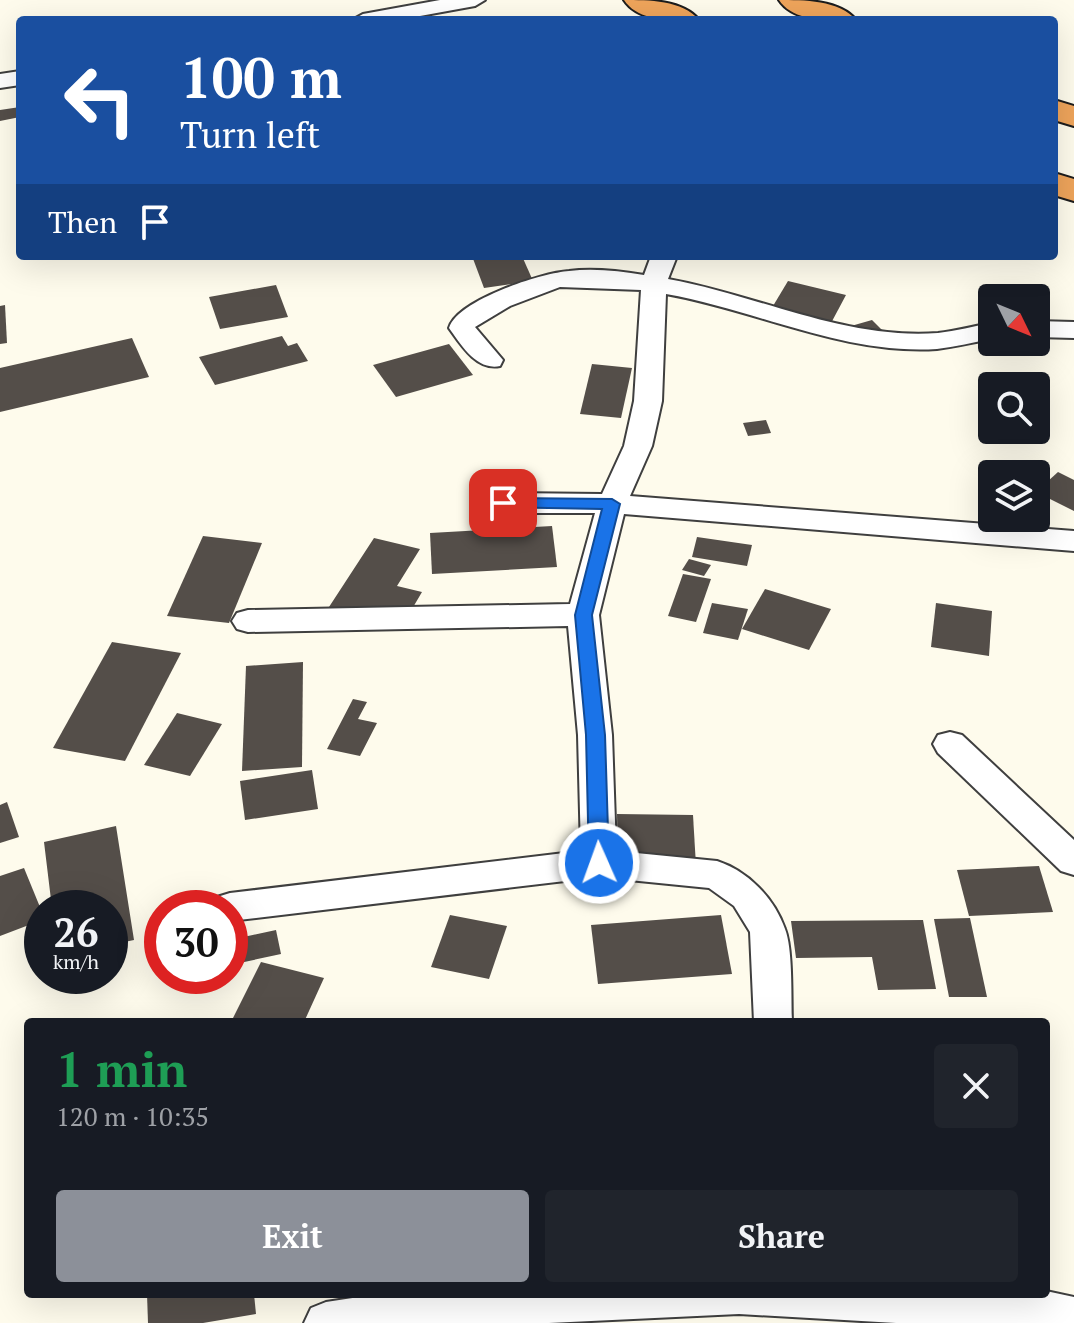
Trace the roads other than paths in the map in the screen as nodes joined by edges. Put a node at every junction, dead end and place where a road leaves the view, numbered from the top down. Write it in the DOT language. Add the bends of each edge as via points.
graph roads {
  1 [pos="475,0"];
  2 [pos="638,0"];
  3 [pos="793,0"];
  4 [pos="385,16"];
  5 [pos="675,16"];
  6 [pos="831,16"];
  7 [pos="663,260"];
  8 [pos="654,283"];
  9 [pos="1050,329"];
  10 [pos="1074,330"];
  11 [pos="978,335"];
  12 [pos="490,360"];
  13 [pos="503,503"];
  14 [pos="612,504"];
  15 [pos="1074,541"];
  16 [pos="583,615"];
  17 [pos="248,621"];
  18 [pos="950,744"];
  19 [pos="1074,861"];
  20 [pos="599,863"];
  21 [pos="248,905"];
  22 [pos="773,1018"];
  23 [pos="652,1298"];
  24 [pos="811,1298"];
  25 [pos="1074,1317"];
  26 [pos="326,1323"];
  1 -- 4 [label="street"];
  2 -- 5 [label="highway"];
  3 -- 6 [label="highway"];
  7 -- 8 [label="street"];
  8 -- 11 [label="street" via="811,328 872,339 962,340"];
  8 -- 12 [label="street" via="571,278 474,314 462,328"];
  8 -- 14 [label="street" via="648,401 638,446"];
  9 -- 10 [label="street"];
  13 -- 14 [label="street"];
  14 -- 15 [label="street"];
  14 -- 16 [label="street"];
  16 -- 17 [label="street"];
  16 -- 20 [label="street" via="595,735"];
  18 -- 19 [label="street"];
  20 -- 21 [label="street"];
  20 -- 22 [label="street" via="717,875 747,896 768,931"];
  23 -- 26 [label="street" via="413,1309"];
  24 -- 25 [label="street"];
}
